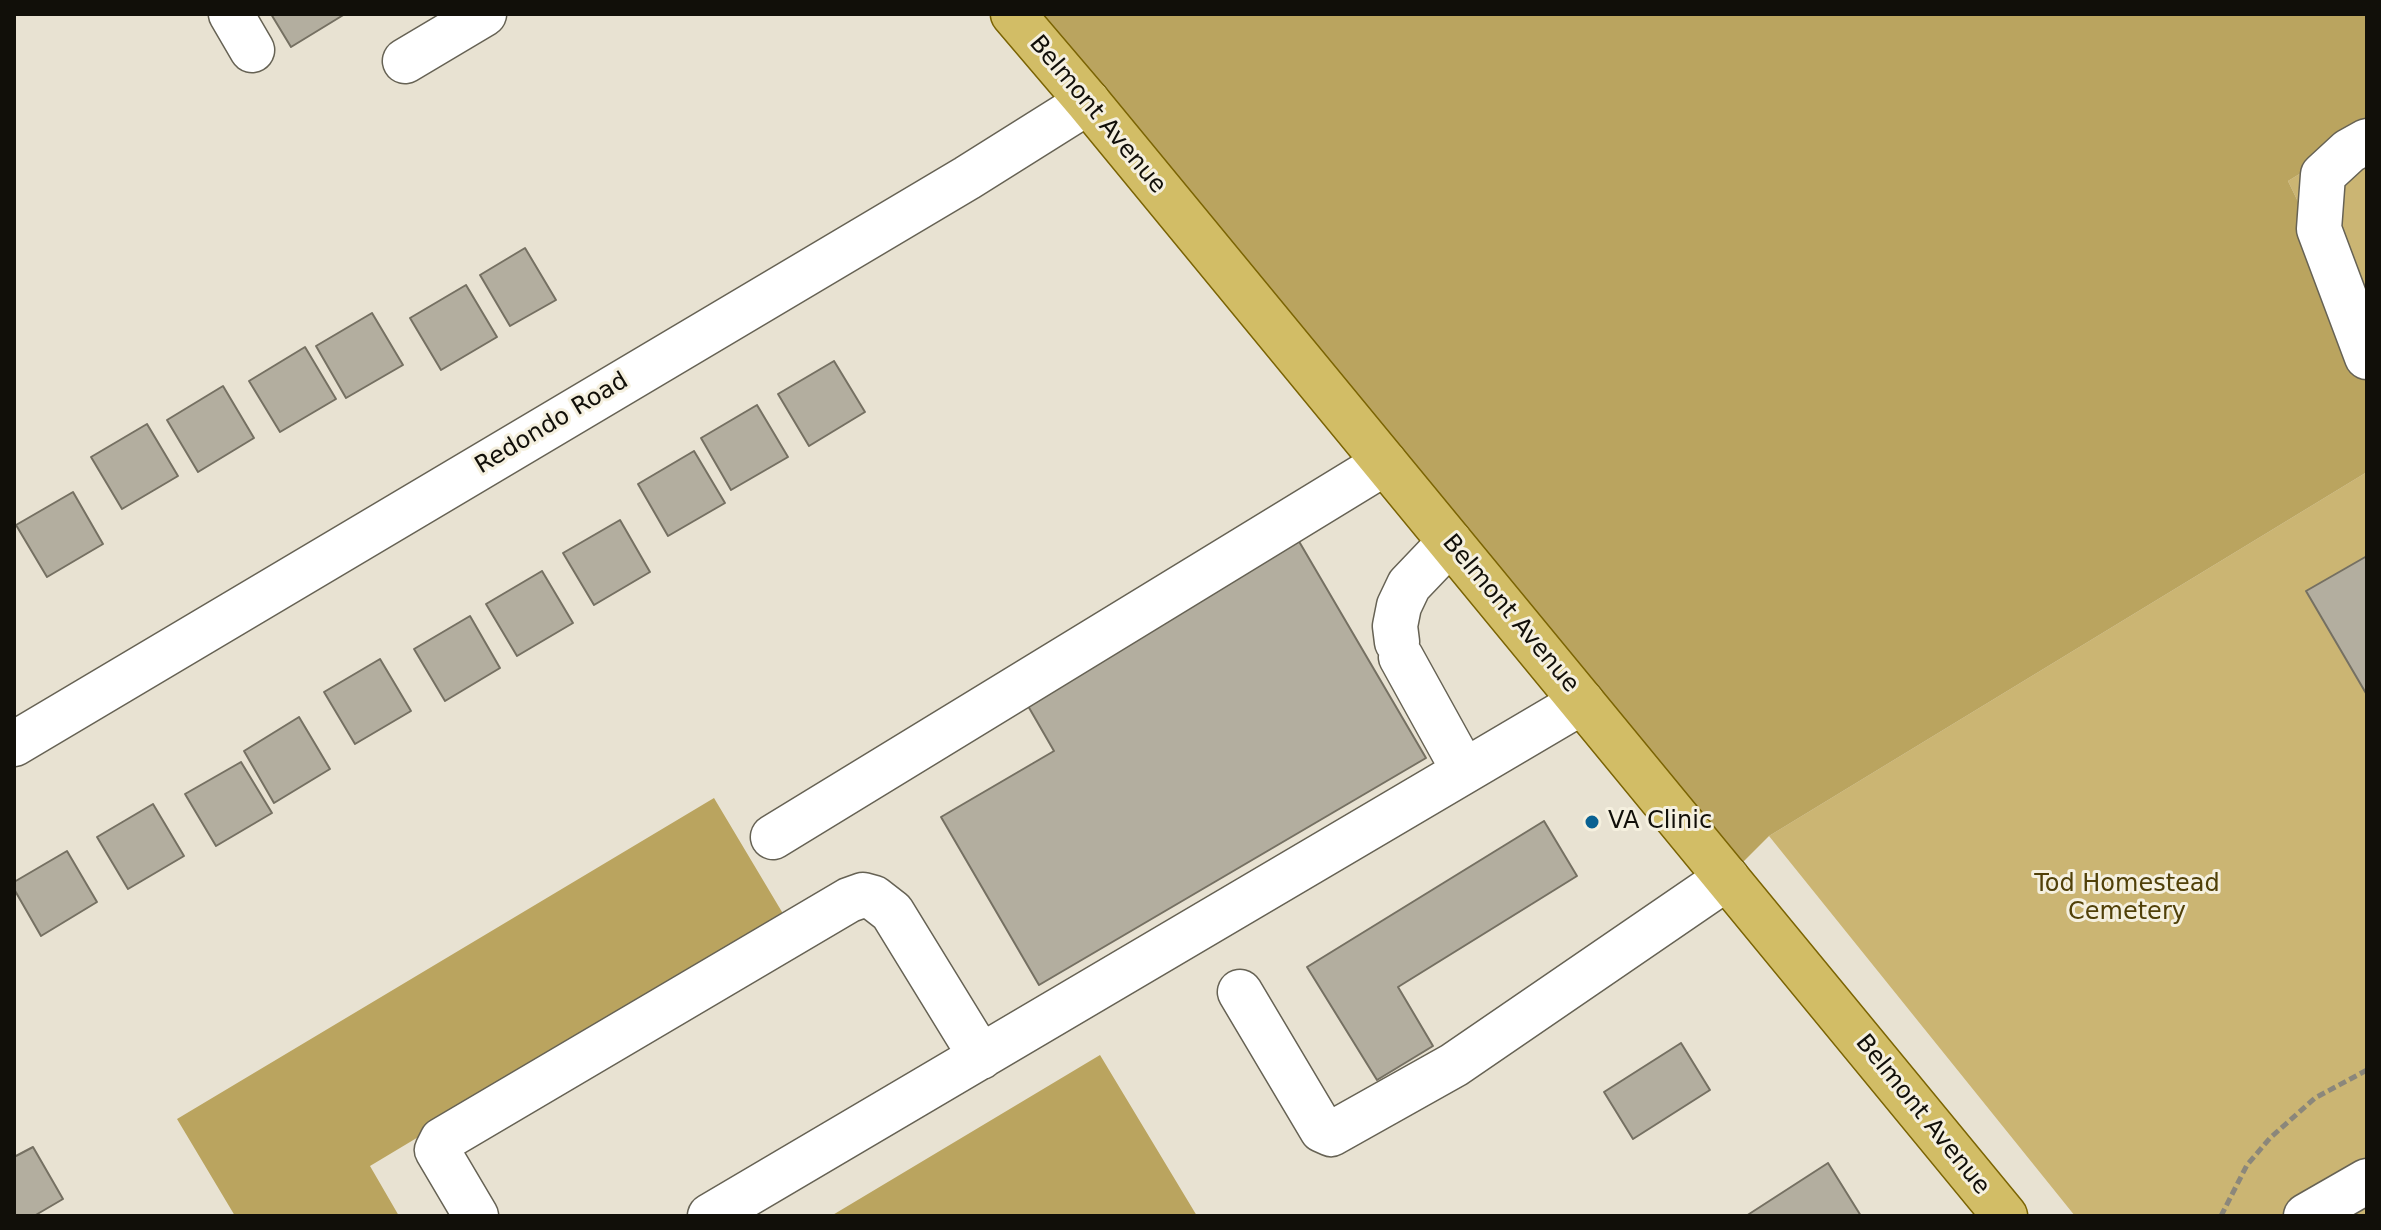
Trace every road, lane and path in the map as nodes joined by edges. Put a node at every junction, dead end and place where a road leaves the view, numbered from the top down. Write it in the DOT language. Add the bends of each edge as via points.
graph roads {
  1 [pos="484,14"];
  2 [pos="1013,14"];
  3 [pos="405,61"];
  4 [pos="1088,102"];
  5 [pos="2367,141"];
  6 [pos="2367,357"];
  7 [pos="1385,463"];
  8 [pos="1450,542"];
  9 [pos="1582,702"];
  10 [pos="14,744"];
  11 [pos="1464,771"];
  12 [pos="773,837"];
  13 [pos="1727,878"];
  14 [pos="1240,992"];
  15 [pos="981,1057"];
  16 [pos="2367,1070"];
  17 [pos="2367,1181"];
  18 [pos="476,1216"];
  19 [pos="710,1216"];
  20 [pos="2005,1216"];
  21 [pos="2221,1216"];
  22 [pos="2306,1216"];
  1 -- 3 [label="street"];
  2 -- 4 [label="main road, Belmont Avenue"];
  4 -- 7 [label="main road, Belmont Avenue"];
  4 -- 10 [label="street, Redondo Road"];
  5 -- 6 [label="street" via="2323,175 2319,229"];
  7 -- 8 [label="main road, Belmont Avenue"];
  7 -- 12 [label="street"];
  8 -- 9 [label="main road, Belmont Avenue"];
  8 -- 11 [label="street" via="1409,585 1395,626 1399,650"];
  9 -- 11 [label="street"];
  9 -- 13 [label="main road, Belmont Avenue"];
  11 -- 15 [label="street"];
  13 -- 14 [label="street" via="1454,1065 1331,1134 1322,1130"];
  13 -- 20 [label="main road, Belmont Avenue"];
  15 -- 18 [label="street" via="892,912 863,895 442,1140 437,1150"];
  15 -- 19 [label="street"];
  16 -- 21 [label="path" via="2315,1098 2270,1138 2247,1165"];
  17 -- 22 [label="street"];
}
